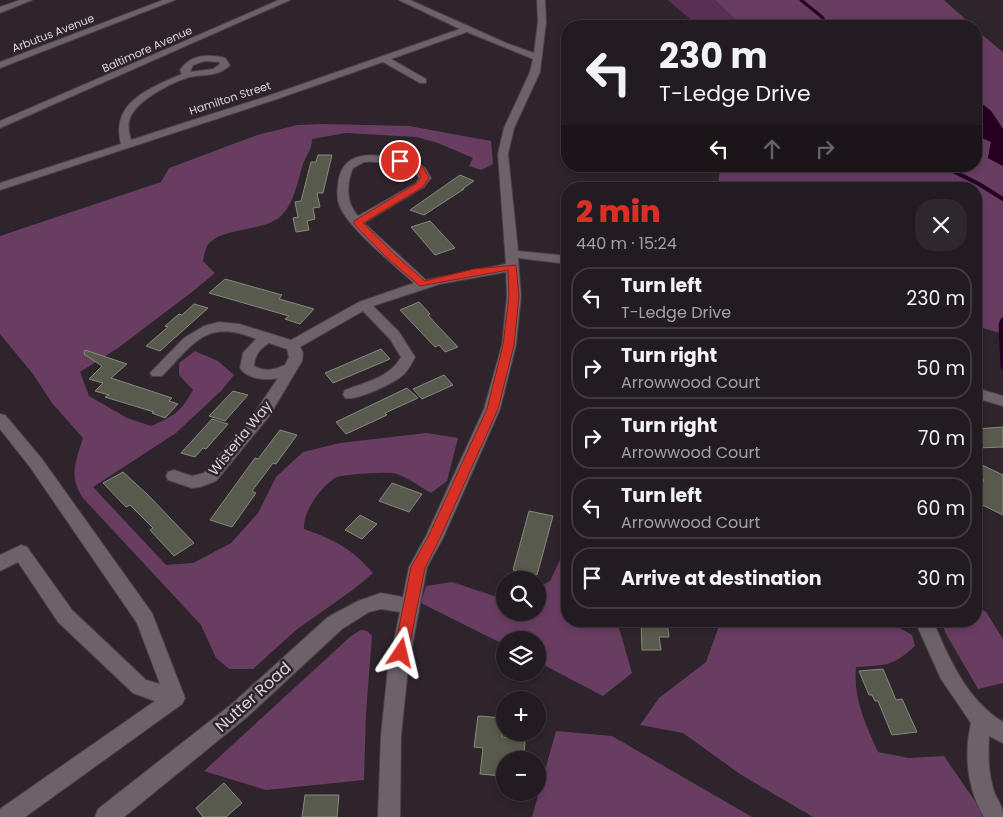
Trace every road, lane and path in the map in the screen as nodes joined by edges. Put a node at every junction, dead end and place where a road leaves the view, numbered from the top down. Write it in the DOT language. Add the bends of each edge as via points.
graph roads {
  1 [pos="28,0"];
  2 [pos="171,0"];
  3 [pos="286,0"];
  4 [pos="403,0"];
  5 [pos="541,0"];
  6 [pos="0,10"];
  7 [pos="468,28"];
  8 [pos="538,58"];
  9 [pos="385,59"];
  10 [pos="0,65"];
  11 [pos="186,75"];
  12 [pos="423,81"];
  13 [pos="0,125"];
  14 [pos="127,145"];
  15 [pos="0,187"];
  16 [pos="357,222"];
  17 [pos="513,260"];
  18 [pos="561,260"];
  19 [pos="423,284"];
  20 [pos="364,305"];
  21 [pos="267,338"];
  22 [pos="292,345"];
  23 [pos="290,368"];
  24 [pos="157,373"];
  25 [pos="350,394"];
  26 [pos="982,395"];
  27 [pos="1003,400"];
  28 [pos="0,419"];
  29 [pos="174,476"];
  30 [pos="0,564"];
  31 [pos="409,606"];
  32 [pos="926,627"];
  33 [pos="175,698"];
  34 [pos="982,720"];
  35 [pos="1003,733"];
  36 [pos="7,817"];
  37 [pos="106,817"];
  38 [pos="389,817"];
  39 [pos="999,817"];
  1 -- 6 [label="street"];
  2 -- 10 [label="street, Arbutus Avenue"];
  3 -- 13 [label="street, Baltimore Avenue"];
  4 -- 7 [label="street"];
  5 -- 8 [label="street"];
  7 -- 8 [label="street"];
  7 -- 9 [label="street, Hamilton Street"];
  8 -- 17 [label="street" via="535,72 509,128 504,154"];
  9 -- 12 [label="street"];
  9 -- 14 [label="street, Hamilton Street"];
  11 -- 14 [label="street" via="135,103 123,122 122,134"];
  14 -- 15 [label="street, Hamilton Street"];
  16 -- 16 [label="street" via="420,185 425,178 420,169 400,161 376,158 356,160 348,166 342,195 346,211"];
  16 -- 19 [label="street"];
  17 -- 18 [label="street"];
  17 -- 19 [label="street"];
  17 -- 31 [label="street" via="509,345 492,409 418,567"];
  19 -- 20 [label="street"];
  20 -- 22 [label="street"];
  20 -- 25 [label="street" via="388,328 408,357 400,372"];
  21 -- 22 [label="street"];
  21 -- 23 [label="street" via="255,345 247,356 247,368 260,376"];
  21 -- 24 [label="street" via="229,325 212,327 192,338"];
  22 -- 23 [label="street" via="296,359"];
  23 -- 29 [label="street, Wisteria Way" via="288,377 269,405 210,477 192,483"];
  26 -- 27 [label="street"];
  28 -- 33 [label="street" via="36,463 145,619"];
  30 -- 33 [label="street" via="21,552 65,616 140,687"];
  31 -- 37 [label="street, Nutter Road" via="381,601 364,606 334,623 240,710"];
  31 -- 38 [label="street" via="391,736"];
  32 -- 34 [label="street" via="952,683"];
  33 -- 36 [label="street"];
  34 -- 35 [label="street"];
  34 -- 39 [label="street" via="977,748 981,787"];
}
